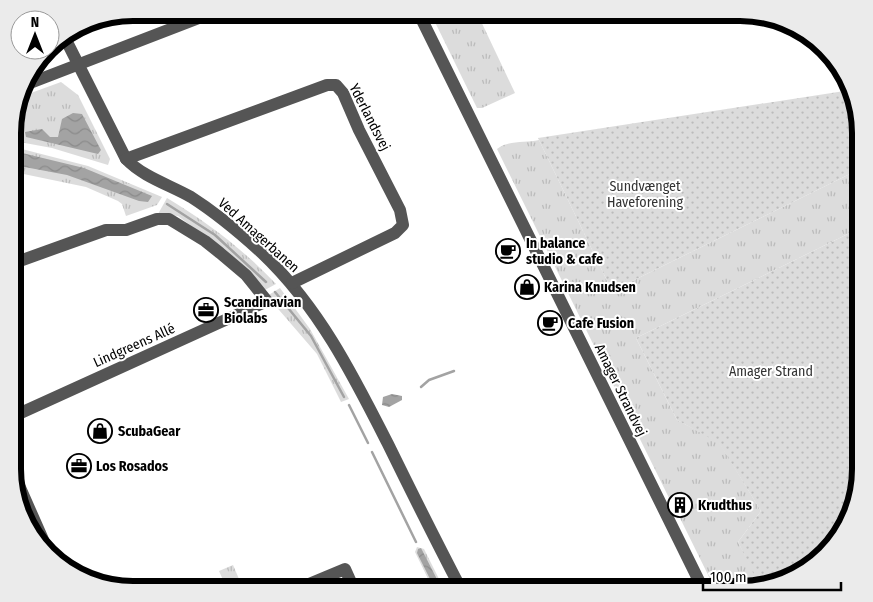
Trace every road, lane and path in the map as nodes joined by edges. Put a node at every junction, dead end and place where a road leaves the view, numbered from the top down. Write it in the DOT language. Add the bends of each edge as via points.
graph roads {
  1 [pos="191,21"];
  2 [pos="422,21"];
  3 [pos="67,43"];
  4 [pos="78,65"];
  5 [pos="34,82"];
  6 [pos="126,159"];
  7 [pos="21,260"];
  8 [pos="292,284"];
  9 [pos="21,413"];
  10 [pos="27,505"];
  11 [pos="34,520"];
  12 [pos="316,581"];
  13 [pos="350,581"];
  14 [pos="457,581"];
  15 [pos="699,581"];
  1 -- 4 [label="street"];
  2 -- 15 [label="street, Amager Strandvej"];
  3 -- 4 [label="street, Ved Amagerbanen"];
  4 -- 5 [label="street"];
  4 -- 6 [label="street, Ved Amagerbanen"];
  6 -- 8 [label="street, Ved Amagerbanen" via="135,168 213,212"];
  6 -- 8 [label="street, Yderlandsvej" via="326,85 336,85 343,93 400,210 403,225 395,233 330,262"];
  7 -- 9 [label="street, Lindgreens Allé" via="106,230 126,230 157,219 169,219 206,240 246,275 267,301"];
  8 -- 14 [label="street, Ved Amagerbanen" via="330,335 354,376"];
  10 -- 11 [label="street"];
  12 -- 13 [label="street" via="345,569"];
}
